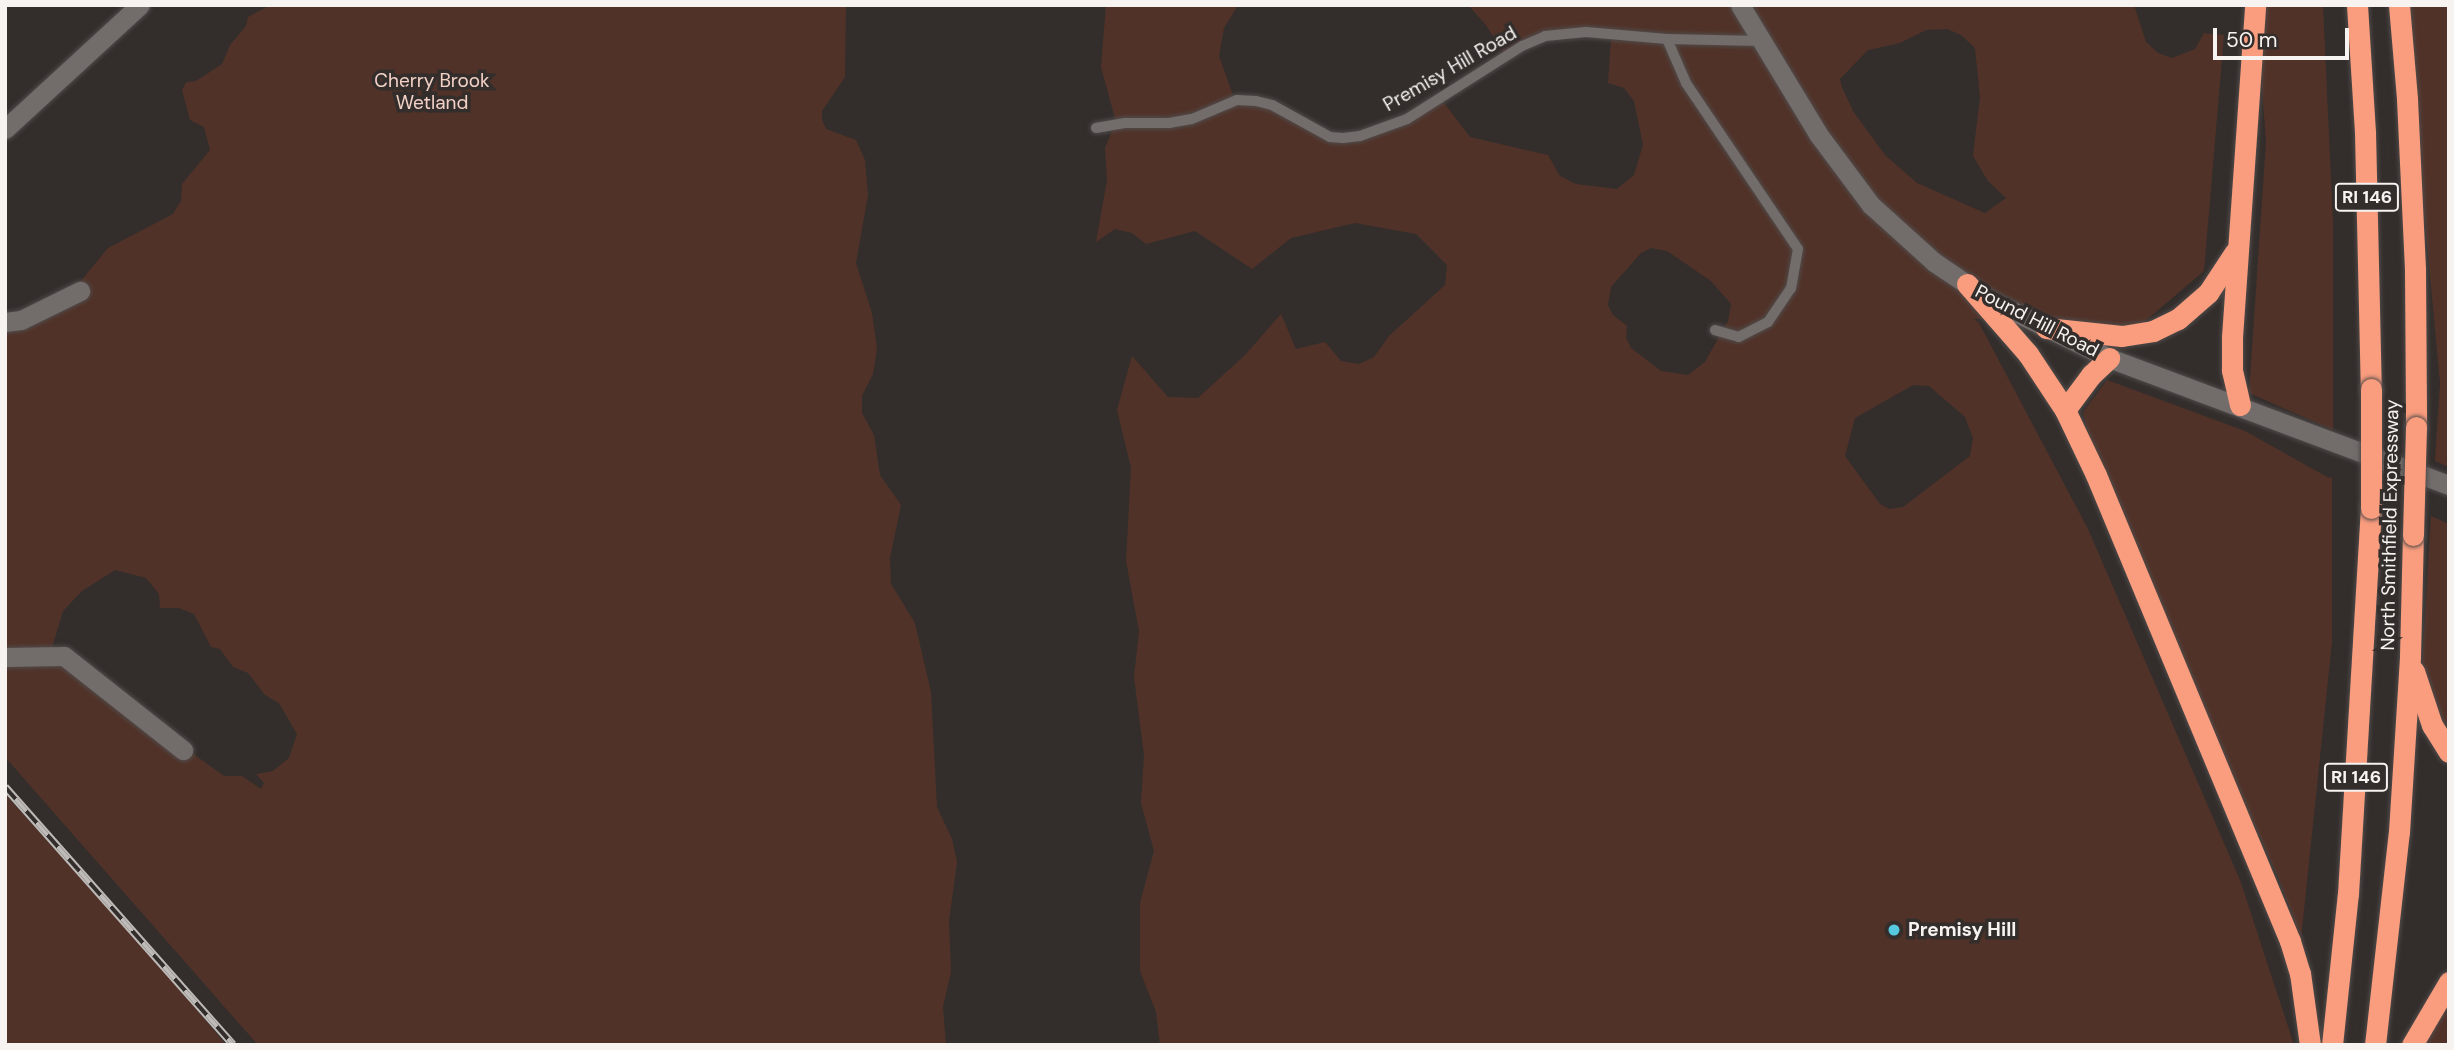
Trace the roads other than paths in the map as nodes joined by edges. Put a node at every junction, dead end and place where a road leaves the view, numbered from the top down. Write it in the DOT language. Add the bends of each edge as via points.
graph roads {
  1 [pos="140,5"];
  2 [pos="1740,5"];
  3 [pos="2255,5"];
  4 [pos="2357,5"];
  5 [pos="2399,5"];
  6 [pos="1667,39"];
  7 [pos="1760,41"];
  8 [pos="1097,128"];
  9 [pos="5,129"];
  10 [pos="2239,244"];
  11 [pos="1967,285"];
  12 [pos="80,291"];
  13 [pos="5,322"];
  14 [pos="2046,328"];
  15 [pos="1715,330"];
  16 [pos="2109,358"];
  17 [pos="2240,405"];
  18 [pos="2065,410"];
  19 [pos="2449,485"];
  20 [pos="2410,656"];
  21 [pos="5,657"];
  22 [pos="183,750"];
  23 [pos="2449,752"];
  24 [pos="2449,982"];
  25 [pos="2310,1045"];
  26 [pos="2332,1045"];
  27 [pos="2375,1045"];
  28 [pos="2412,1045"];
  1 -- 9 [label="street"];
  2 -- 7 [label="street, Pound Hill Road"];
  3 -- 10 [label="highway"];
  4 -- 26 [label="highway, North Smithfield Expressway / RI 146, bridge" via="2366,145 2371,508 2348,894"];
  5 -- 20 [label="highway, North Smithfield Expressway / RI 146, bridge" via="2415,270"];
  6 -- 7 [label="lane, Premisy Hill Road"];
  6 -- 8 [label="lane, Premisy Hill Road" via="1586,32 1545,36 1407,119 1360,136 1330,137 1272,105 1237,100 1192,119"];
  6 -- 15 [label="lane" via="1686,83 1798,249 1791,288 1768,322 1739,337"];
  7 -- 11 [label="street, Pound Hill Road" via="1818,134 1871,205"];
  10 -- 14 [label="highway" via="2208,293 2178,319 2153,331 2122,336"];
  10 -- 17 [label="highway" via="2232,370"];
  11 -- 14 [label="street, Pound Hill Road"];
  11 -- 18 [label="highway" via="2028,354"];
  12 -- 13 [label="street" via="21,320"];
  14 -- 16 [label="street, Pound Hill Road"];
  16 -- 17 [label="street, Pound Hill Road"];
  16 -- 18 [label="highway"];
  17 -- 19 [label="street, Pound Hill Road"];
  18 -- 25 [label="highway" via="2285,929 2300,973"];
  20 -- 23 [label="highway" via="2427,714"];
  20 -- 27 [label="highway, North Smithfield Expressway / RI 146" via="2399,832"];
  21 -- 22 [label="street" via="64,656"];
  24 -- 28 [label="highway"];
}
